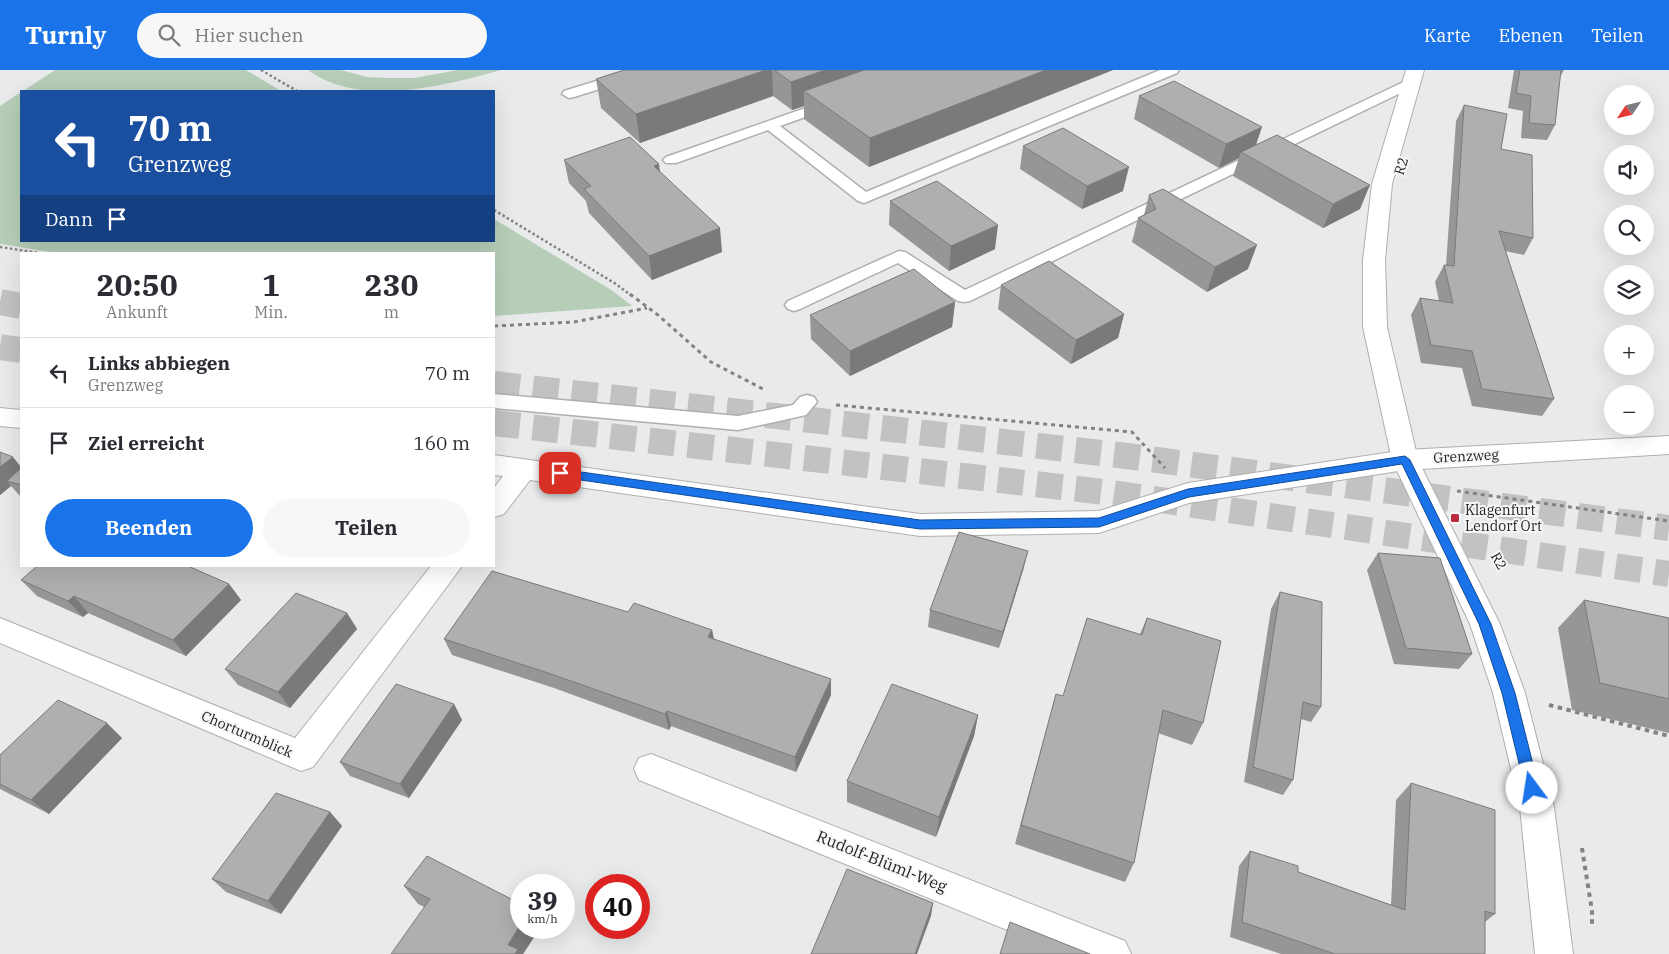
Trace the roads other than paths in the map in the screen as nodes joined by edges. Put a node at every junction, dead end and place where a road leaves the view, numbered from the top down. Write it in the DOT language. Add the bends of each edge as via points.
graph roads {
  1 [pos="646,70"];
  2 [pos="1172,70"];
  3 [pos="1413,76"];
  4 [pos="569,94"];
  5 [pos="842,99"];
  6 [pos="770,125"];
  7 [pos="671,160"];
  8 [pos="794,305"];
  9 [pos="495,401"];
  10 [pos="807,402"];
  11 [pos="0,417"];
  12 [pos="20,419"];
  13 [pos="1669,446"];
  14 [pos="1417,459"];
  15 [pos="495,465"];
  16 [pos="524,468"];
  17 [pos="495,506"];
  18 [pos="447,567"];
  19 [pos="0,630"];
  20 [pos="651,769"];
  21 [pos="1112,954"];
  22 [pos="1554,954"];
  1 -- 4 [label="lane"];
  2 -- 6 [label="lane" via="864,198"];
  3 -- 8 [label="lane" via="964,296 899,256"];
  3 -- 14 [label="street" via="1382,184 1374,260 1375,327"];
  5 -- 6 [label="lane"];
  6 -- 7 [label="lane"];
  9 -- 10 [label="lane" via="738,423 798,410"];
  11 -- 12 [label="street"];
  13 -- 14 [label="street, Grenzweg"];
  14 -- 16 [label="street, Grenzweg" via="1188,493 1099,522 920,524"];
  14 -- 22 [label="street" via="1485,624 1508,693 1537,808"];
  15 -- 16 [label="street, Grenzweg"];
  16 -- 17 [label="street"];
  18 -- 19 [label="street, Chorturmblick" via="301,756"];
  20 -- 21 [label="street, Rudolf-Blüml-Weg"];
}
